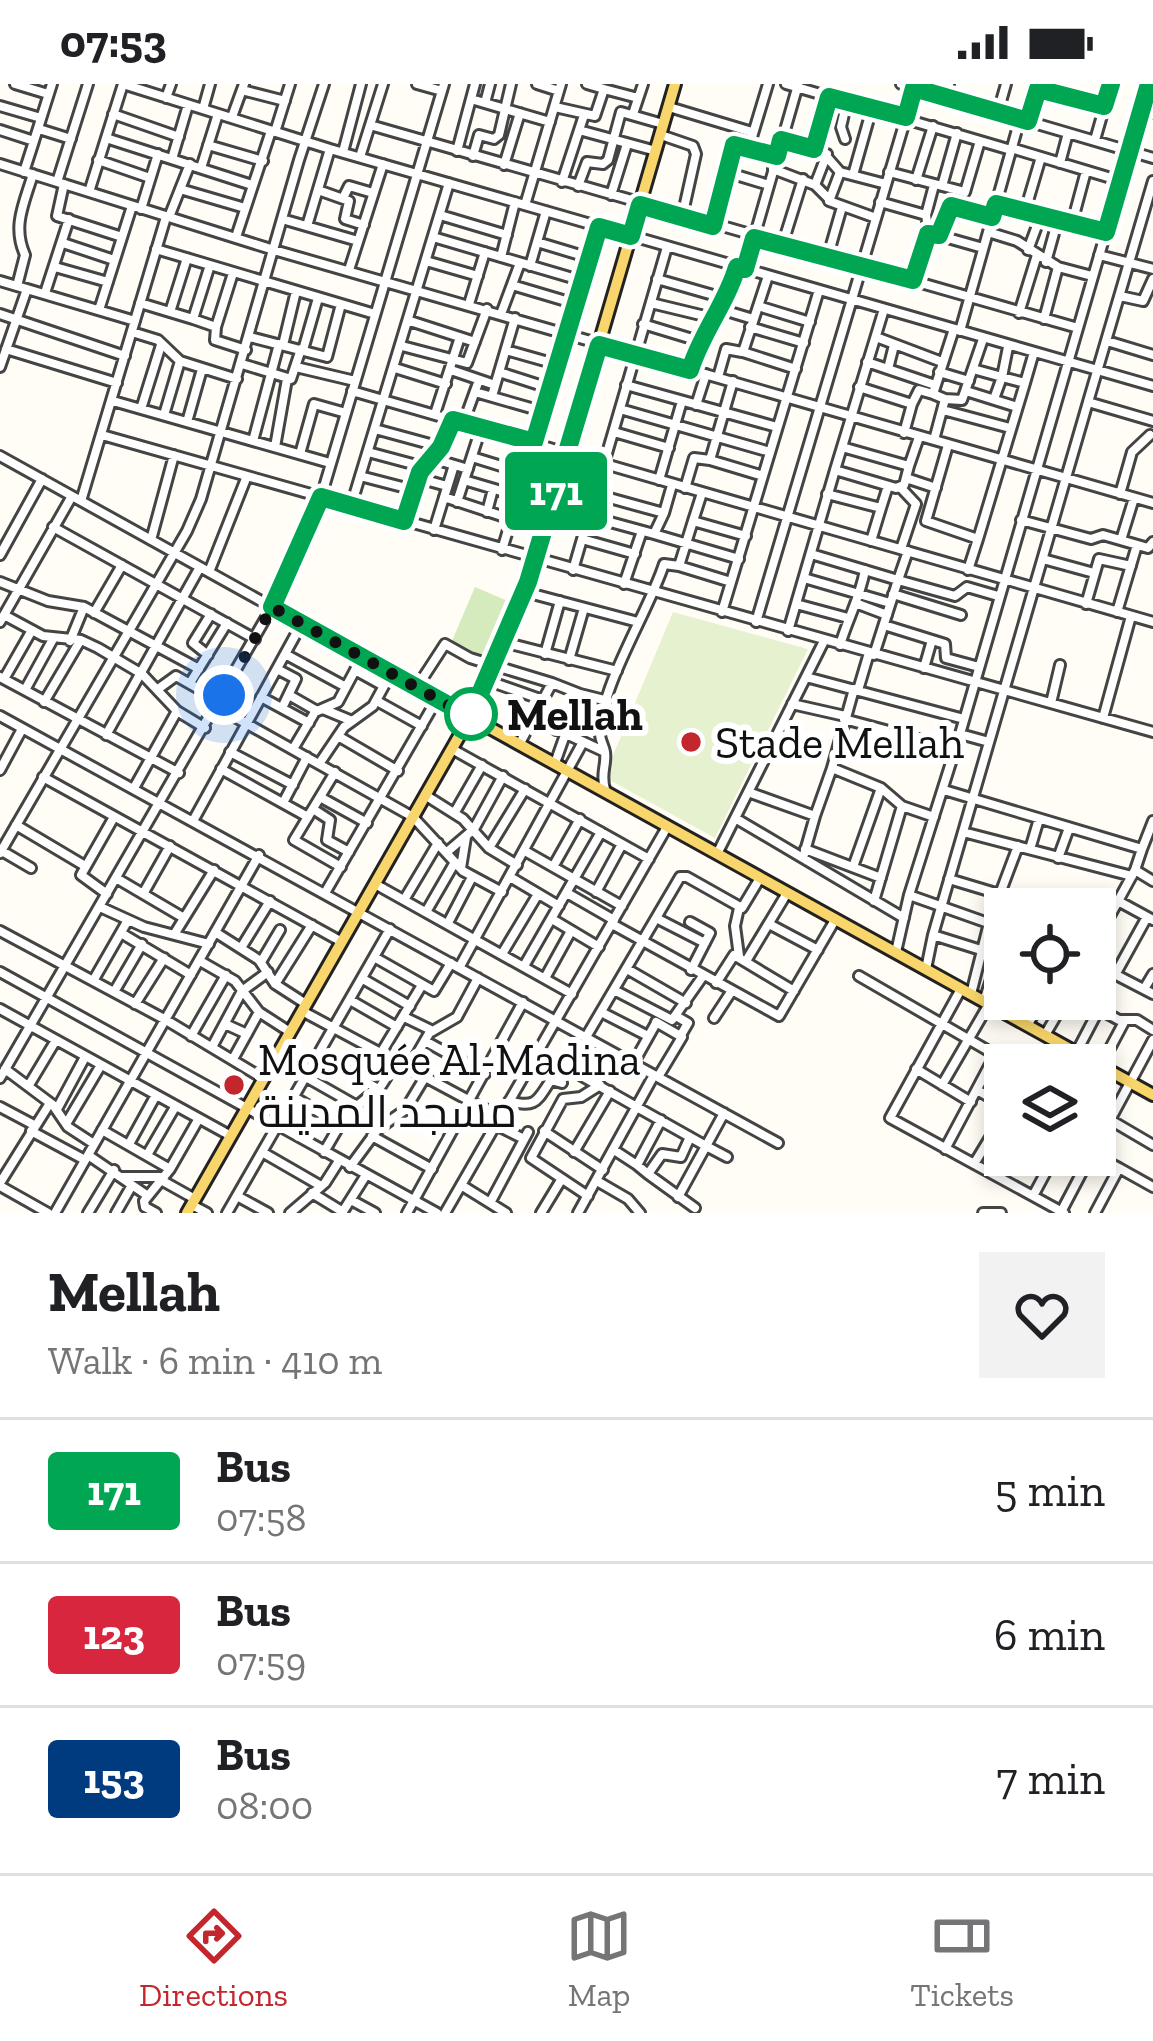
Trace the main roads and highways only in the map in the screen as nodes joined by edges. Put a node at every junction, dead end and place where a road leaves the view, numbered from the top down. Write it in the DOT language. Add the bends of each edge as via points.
graph roads {
  1 [pos="675,84"];
  2 [pos="470,717"];
  3 [pos="1153,1095"];
  4 [pos="191,1206"];
  1 -- 2 [label="main road" via="536,559"];
  2 -- 3 [label="main road"];
  2 -- 4 [label="main road"];
}
